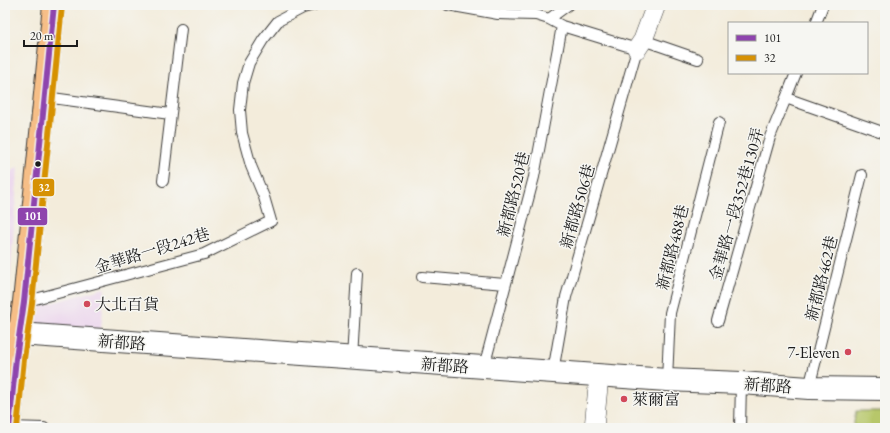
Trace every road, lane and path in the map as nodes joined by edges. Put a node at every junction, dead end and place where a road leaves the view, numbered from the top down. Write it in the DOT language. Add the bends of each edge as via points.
graph roads {
  1 [pos="54,5"];
  2 [pos="314,5"];
  3 [pos="448,5"];
  4 [pos="568,5"];
  5 [pos="656,5"];
  6 [pos="823,5"];
  7 [pos="549,19"];
  8 [pos="816,22"];
  9 [pos="562,26"];
  10 [pos="181,29"];
  11 [pos="640,45"];
  12 [pos="698,60"];
  13 [pos="796,74"];
  14 [pos="45,97"];
  15 [pos="786,98"];
  16 [pos="170,114"];
  17 [pos="719,122"];
  18 [pos="885,133"];
  19 [pos="862,174"];
  20 [pos="163,181"];
  21 [pos="357,273"];
  22 [pos="422,277"];
  23 [pos="505,284"];
  24 [pos="24,302"];
  25 [pos="718,320"];
  26 [pos="12,334"];
  27 [pos="352,359"];
  28 [pos="484,368"];
  29 [pos="553,372"];
  30 [pos="599,376"];
  31 [pos="667,380"];
  32 [pos="741,383"];
  33 [pos="809,388"];
  34 [pos="885,389"];
  35 [pos="9,428"];
  36 [pos="44,428"];
  37 [pos="594,428"];
  38 [pos="740,428"];
  1 -- 14 [label="main road"];
  2 -- 24 [label="lane, 金華路一段242巷" via="278,21 249,63 243,83 240,110 242,133 271,221 204,254"];
  3 -- 7 [label="lane" via="498,14 536,15"];
  4 -- 7 [label="lane"];
  5 -- 11 [label="street"];
  6 -- 8 [label="lane"];
  7 -- 9 [label="lane"];
  9 -- 11 [label="lane"];
  9 -- 23 [label="lane, 新都路520巷" via="534,177"];
  10 -- 16 [label="lane"];
  11 -- 12 [label="lane"];
  11 -- 29 [label="lane, 新都路506巷" via="566,297"];
  13 -- 15 [label="lane, 金華路一段352巷130弄"];
  14 -- 16 [label="lane"];
  14 -- 24 [label="main road"];
  15 -- 18 [label="lane"];
  15 -- 25 [label="lane, 金華路一段352巷130弄" via="770,137"];
  16 -- 20 [label="lane"];
  17 -- 31 [label="lane, 新都路488巷" via="670,313"];
  19 -- 33 [label="lane, 新都路462巷"];
  21 -- 27 [label="lane"];
  22 -- 23 [label="lane"];
  23 -- 28 [label="lane, 新都路520巷"];
  24 -- 26 [label="main road"];
  26 -- 27 [label="street, 新都路"];
  26 -- 35 [label="main road" via="16,358"];
  27 -- 28 [label="street, 新都路"];
  28 -- 29 [label="street, 新都路"];
  29 -- 30 [label="street, 新都路"];
  30 -- 31 [label="street, 新都路"];
  30 -- 37 [label="street"];
  31 -- 32 [label="street, 新都路"];
  32 -- 33 [label="street, 新都路"];
  32 -- 38 [label="lane"];
  33 -- 34 [label="street, 新都路"];
  35 -- 36 [label="lane"];
}
